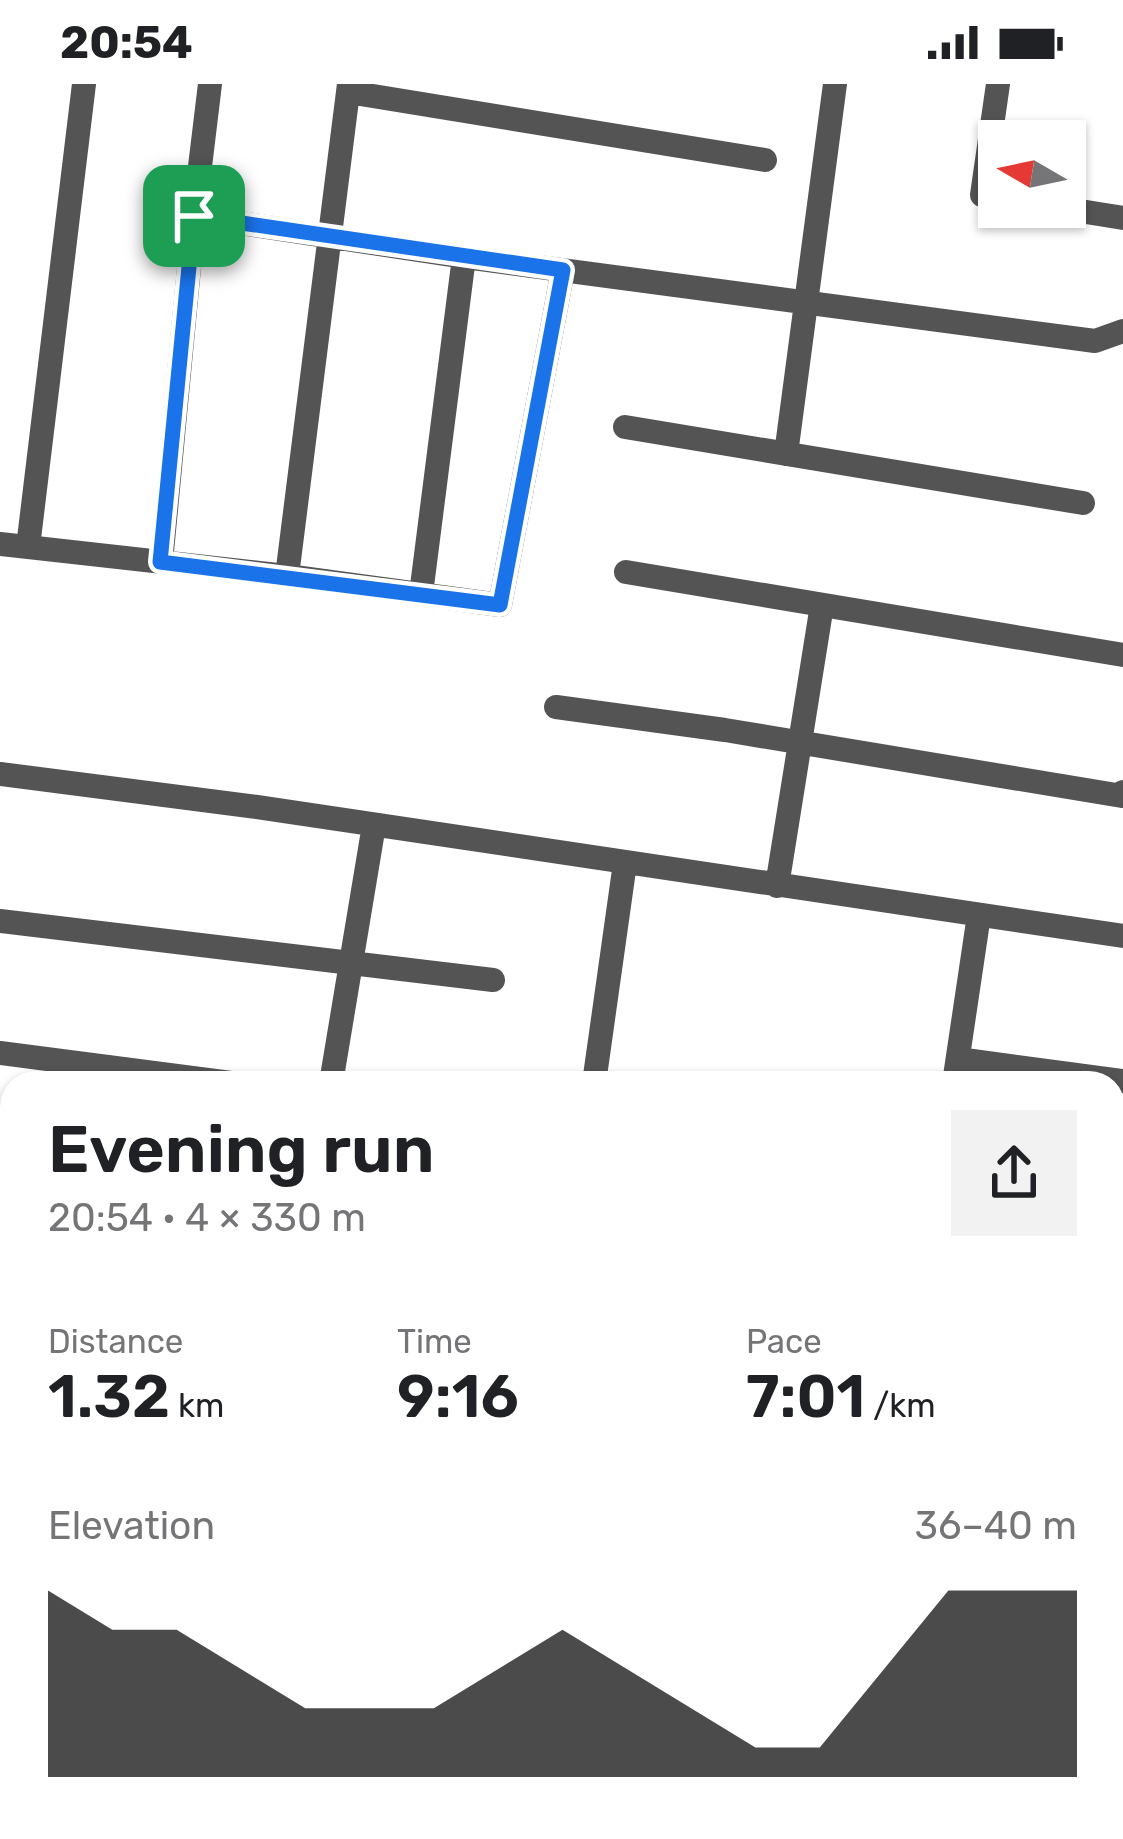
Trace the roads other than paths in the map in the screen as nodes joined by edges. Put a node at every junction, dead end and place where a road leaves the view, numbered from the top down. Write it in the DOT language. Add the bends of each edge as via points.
graph roads {
  1 [pos="84,84"];
  2 [pos="211,84"];
  3 [pos="835,84"];
  4 [pos="998,84"];
  5 [pos="349,88"];
  6 [pos="993,120"];
  7 [pos="765,160"];
  8 [pos="1086,212"];
  9 [pos="194,216"];
  10 [pos="1123,218"];
  11 [pos="330,237"];
  12 [pos="464,257"];
  13 [pos="563,270"];
  14 [pos="807,303"];
  15 [pos="1123,331"];
  16 [pos="625,427"];
  17 [pos="786,454"];
  18 [pos="1083,503"];
  19 [pos="0,544"];
  20 [pos="28,547"];
  21 [pos="160,562"];
  22 [pos="626,572"];
  23 [pos="287,576"];
  24 [pos="421,594"];
  25 [pos="822,605"];
  26 [pos="1123,656"];
  27 [pos="556,707"];
  28 [pos="800,742"];
  29 [pos="0,774"];
  30 [pos="1123,792"];
  31 [pos="374,825"];
  32 [pos="625,863"];
  33 [pos="777,886"];
  34 [pos="980,915"];
  35 [pos="0,921"];
  36 [pos="1123,936"];
  37 [pos="351,963"];
  38 [pos="494,980"];
  39 [pos="0,1053"];
  40 [pos="139,1071"];
  41 [pos="333,1071"];
  42 [pos="596,1071"];
  43 [pos="956,1071"];
  1 -- 20 [label="street"];
  2 -- 9 [label="street"];
  3 -- 14 [label="street"];
  4 -- 6 [label="street"];
  5 -- 7 [label="street"];
  5 -- 11 [label="street"];
  8 -- 10 [label="street"];
  9 -- 11 [label="street"];
  9 -- 21 [label="street"];
  11 -- 12 [label="street"];
  11 -- 23 [label="street"];
  12 -- 13 [label="street"];
  12 -- 24 [label="street"];
  13 -- 14 [label="street"];
  13 -- 24 [label="street" via="500,605"];
  14 -- 15 [label="street" via="1095,341"];
  14 -- 17 [label="street"];
  16 -- 17 [label="street"];
  17 -- 18 [label="street"];
  19 -- 20 [label="street"];
  20 -- 21 [label="street"];
  21 -- 23 [label="street"];
  22 -- 25 [label="street"];
  23 -- 24 [label="street"];
  25 -- 26 [label="street"];
  25 -- 28 [label="street"];
  27 -- 28 [label="street"];
  28 -- 30 [label="street"];
  28 -- 33 [label="street"];
  29 -- 31 [label="street"];
  31 -- 32 [label="street"];
  31 -- 37 [label="street"];
  32 -- 33 [label="street"];
  32 -- 42 [label="street"];
  33 -- 34 [label="street"];
  34 -- 36 [label="street"];
  34 -- 43 [label="street"];
  35 -- 37 [label="street"];
  37 -- 38 [label="street"];
  37 -- 41 [label="street"];
  39 -- 40 [label="street"];
}
